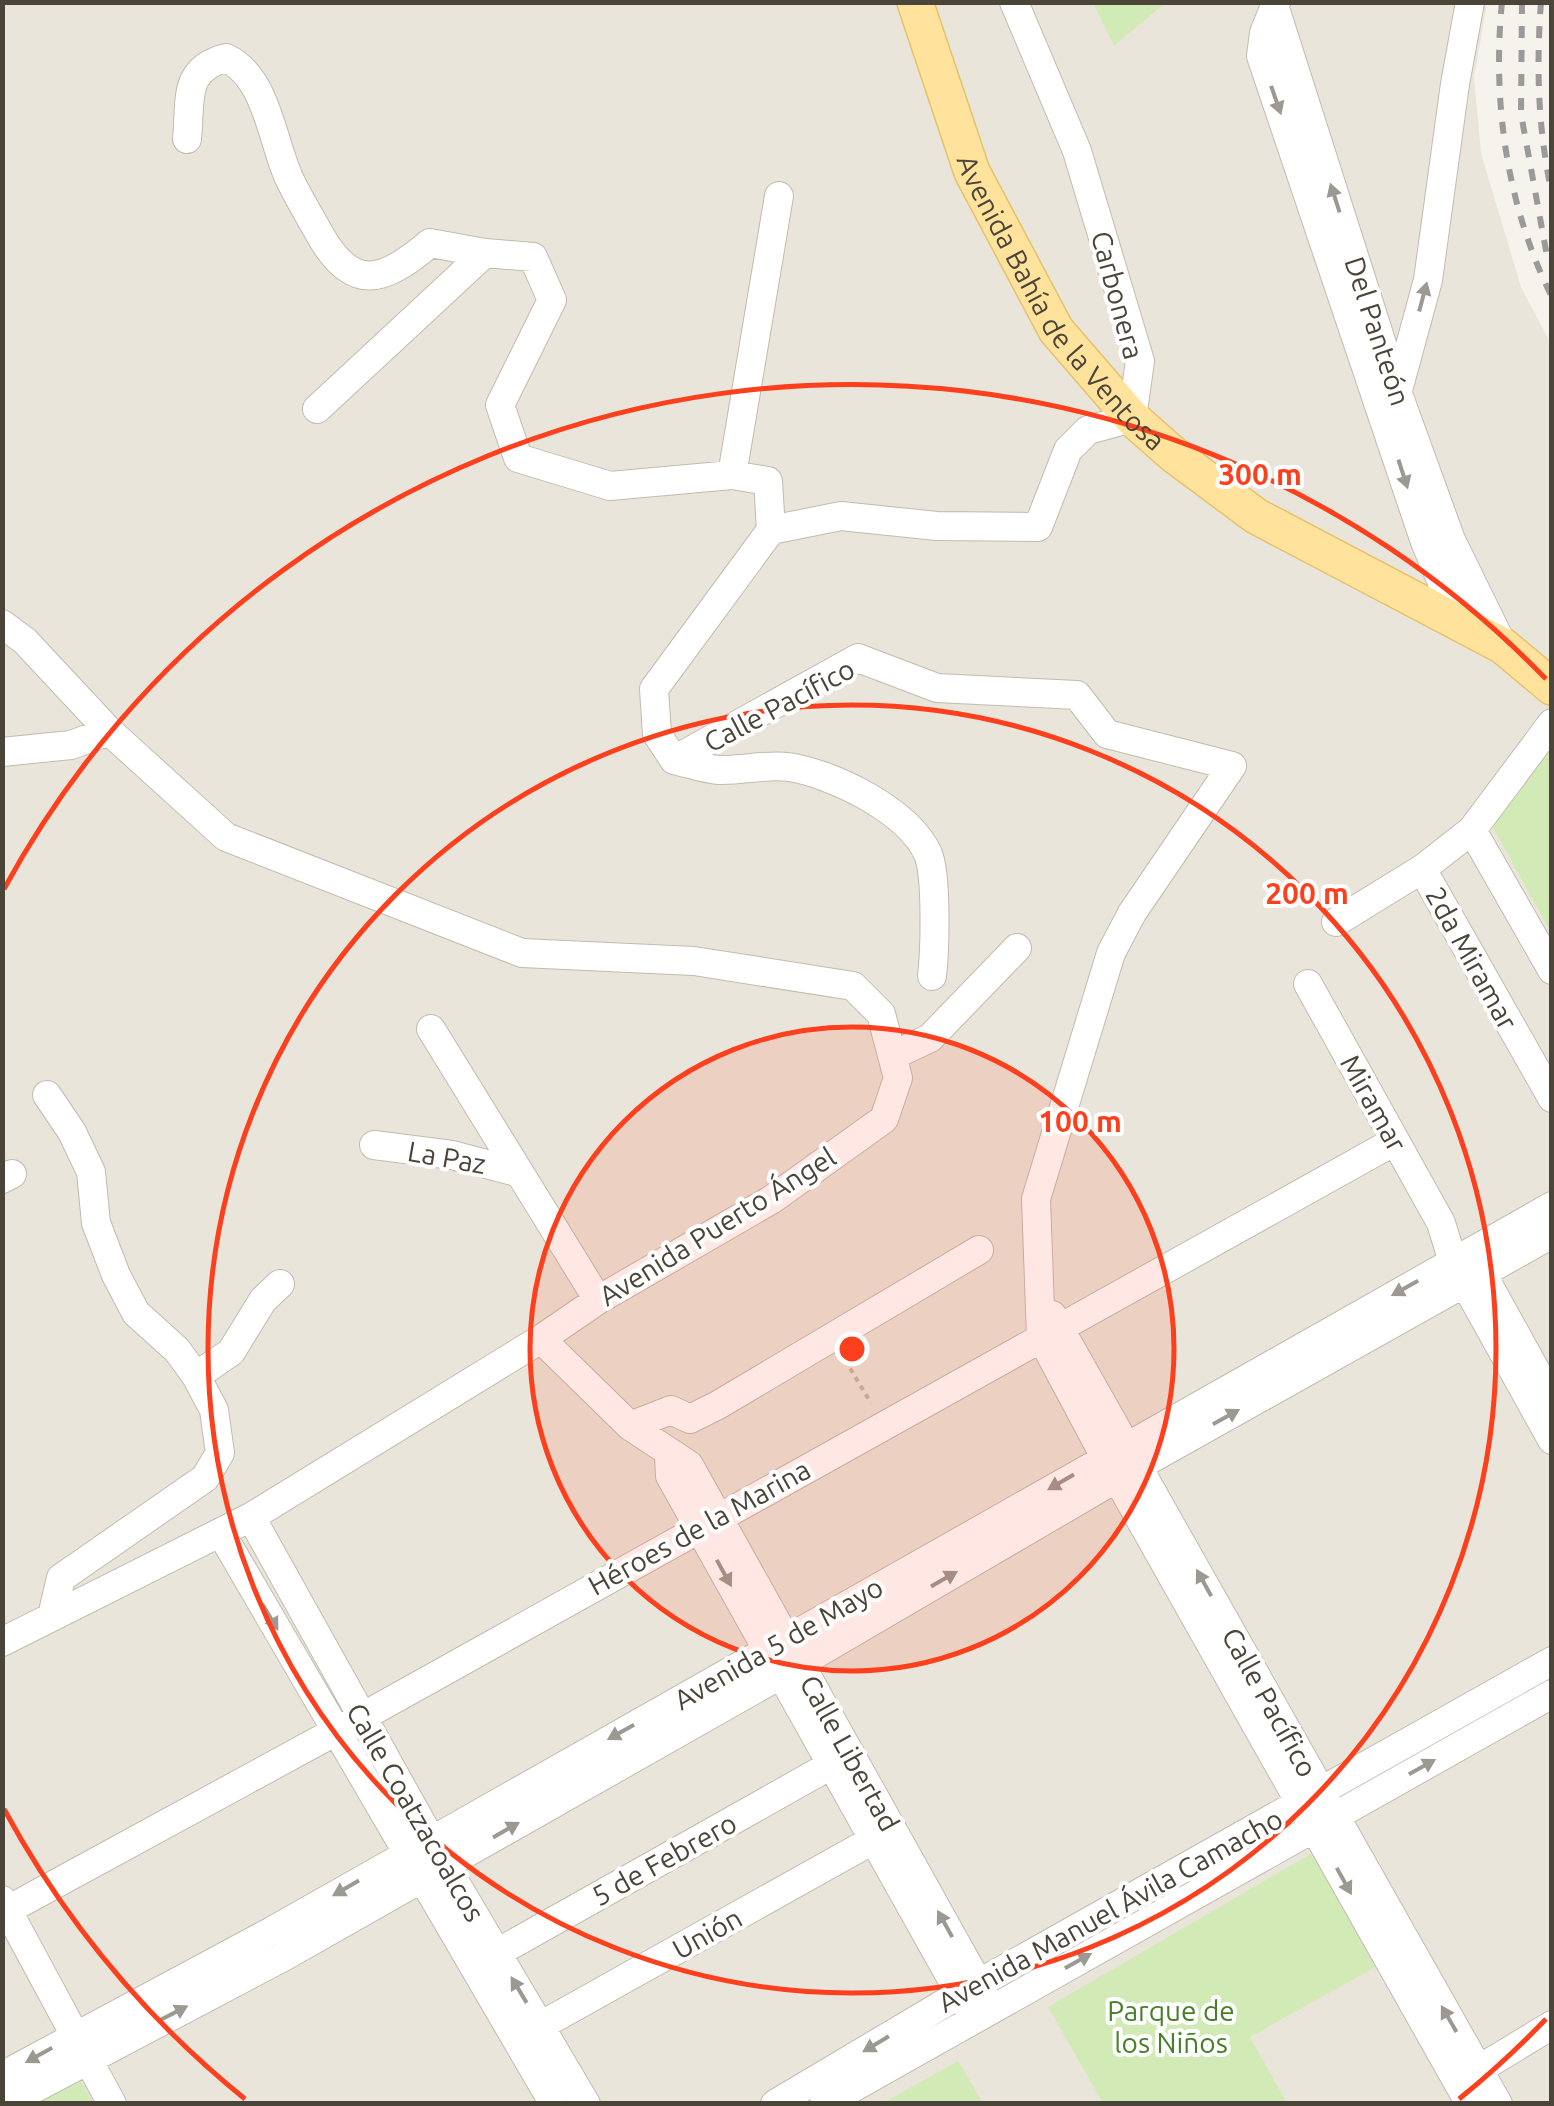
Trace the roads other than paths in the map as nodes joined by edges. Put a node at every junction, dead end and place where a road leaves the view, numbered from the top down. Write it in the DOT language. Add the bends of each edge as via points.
graph roads {
  1 [pos="915,2"];
  2 [pos="1014,2"];
  3 [pos="1470,2"];
  4 [pos="1276,5"];
  5 [pos="187,139"];
  6 [pos="779,196"];
  7 [pos="485,253"];
  8 [pos="1397,391"];
  9 [pos="317,409"];
  10 [pos="1132,418"];
  11 [pos="732,475"];
  12 [pos="772,530"];
  13 [pos="1458,620"];
  14 [pos="2,624"];
  15 [pos="1503,646"];
  16 [pos="1552,687"];
  17 [pos="1552,723"];
  18 [pos="110,731"];
  19 [pos="2,752"];
  20 [pos="674,760"];
  21 [pos="1472,830"];
  22 [pos="1422,869"];
  23 [pos="1336,922"];
  24 [pos="1017,948"];
  25 [pos="1552,970"];
  26 [pos="932,976"];
  27 [pos="1308,984"];
  28 [pos="431,1028"];
  29 [pos="892,1056"];
  30 [pos="47,1095"];
  31 [pos="1552,1098"];
  32 [pos="1395,1141"];
  33 [pos="374,1145"];
  34 [pos="520,1173"];
  35 [pos="1552,1206"];
  36 [pos="1552,1234"];
  37 [pos="980,1250"];
  38 [pos="1467,1267"];
  39 [pos="280,1284"];
  40 [pos="598,1300"];
  41 [pos="1051,1332"];
  42 [pos="542,1339"];
  43 [pos="196,1376"];
  44 [pos="1552,1400"];
  45 [pos="630,1426"];
  46 [pos="1552,1440"];
  47 [pos="1122,1462"];
  48 [pos="251,1518"];
  49 [pos="708,1522"];
  50 [pos="220,1533"];
  51 [pos="52,1616"];
  52 [pos="2,1642"];
  53 [pos="783,1656"];
  54 [pos="1552,1661"];
  55 [pos="1552,1694"];
  56 [pos="350,1724"];
  57 [pos="831,1765"];
  58 [pos="1310,1797"];
  59 [pos="1324,1822"];
  60 [pos="873,1840"];
  61 [pos="418,1846"];
  62 [pos="433,1872"];
  63 [pos="4,1908"];
  64 [pos="279,1944"];
  65 [pos="497,1953"];
  66 [pos="969,1989"];
  67 [pos="983,2014"];
  68 [pos="1552,2025"];
  69 [pos="540,2026"];
  70 [pos="82,2046"];
  71 [pos="2,2076"];
  72 [pos="1469,2085"];
  73 [pos="5,2104"];
  74 [pos="112,2104"];
  75 [pos="554,2104"];
  76 [pos="586,2104"];
  77 [pos="775,2104"];
  78 [pos="824,2104"];
  79 [pos="1498,2104"];
  1 -- 10 [label="main road, Avenida Bahía de la Ventosa" via="972,172 1056,330"];
  2 -- 10 [label="street, Carbonera" via="1076,151 1140,360"];
  8 -- 3 [label="street, one-way" via="1428,280"];
  8 -- 4 [label="street, Del Panteón, one-way"];
  4 -- 13 [label="street, Del Panteón, one-way" via="1261,56 1425,542"];
  5 -- 7 [label="street" via="193,77 206,63 226,58 240,64 253,86 288,175 334,259 356,274 379,276 430,244"];
  6 -- 11 [label="street"];
  7 -- 9 [label="street"];
  7 -- 11 [label="street" via="534,257 552,300 500,405 518,458 610,486"];
  8 -- 15 [label="street, Del Panteón" via="1451,540"];
  10 -- 12 [label="street" via="1088,430 1068,450 1038,527 841,516"];
  10 -- 13 [label="main road, Avenida Bahía de la Ventosa" via="1256,516"];
  11 -- 12 [label="street" via="768,481"];
  12 -- 20 [label="street, Calle Pacífico" via="654,689 656,734"];
  13 -- 15 [label="main road, Avenida Bahía de la Ventosa"];
  14 -- 18 [label="street, Avenida Puerto Ángel"];
  15 -- 16 [label="main road, Avenida Bahía de la Ventosa"];
  17 -- 21 [label="street"];
  18 -- 19 [label="street" via="71,745"];
  18 -- 29 [label="street, Avenida Puerto Ángel" via="226,837 522,953 694,960 853,986 881,1014"];
  20 -- 26 [label="street" via="717,770 787,767 860,792 888,810 928,856 936,939"];
  20 -- 41 [label="street, Calle Pacífico" via="858,658 936,688 1077,695 1106,734 1232,766 1111,953 1036,1199 1042,1302"];
  21 -- 22 [label="street"];
  21 -- 25 [label="street"];
  22 -- 23 [label="street"];
  22 -- 31 [label="street, 2da Miramar"];
  24 -- 29 [label="street" via="930,1038"];
  27 -- 32 [label="street, Miramar"];
  28 -- 34 [label="street"];
  29 -- 40 [label="street, Avenida Puerto Ángel" via="898,1078 884,1119 771,1200"];
  30 -- 43 [label="street" via="90,1172 96,1223 136,1313"];
  32 -- 38 [label="street, Miramar"];
  32 -- 41 [label="street, Héroes de la Marina"];
  33 -- 34 [label="street, La Paz" via="452,1154"];
  34 -- 40 [label="street"];
  35 -- 38 [label="street, Avenida 5 de Mayo"];
  36 -- 38 [label="street, Avenida 5 de Mayo"];
  37 -- 45 [label="street" via="690,1419 671,1410"];
  38 -- 44 [label="street, Miramar"];
  38 -- 46 [label="street, Miramar"];
  38 -- 47 [label="street, Avenida 5 de Mayo"];
  39 -- 43 [label="street" via="231,1352"];
  40 -- 42 [label="street, Avenida Puerto Ángel"];
  41 -- 47 [label="street, Calle Pacífico"];
  41 -- 49 [label="street, Héroes de la Marina"];
  42 -- 45 [label="street, Calle Libertad"];
  42 -- 48 [label="street, Avenida Puerto Ángel"];
  43 -- 51 [label="street" via="214,1410 220,1453 205,1478 62,1578"];
  45 -- 49 [label="street, Calle Libertad" via="689,1465"];
  47 -- 53 [label="street, Avenida 5 de Mayo"];
  47 -- 58 [label="street, Calle Pacífico"];
  48 -- 50 [label="street, Avenida Puerto Ángel"];
  48 -- 56 [label="street, Calle Coatzacoalcos"];
  49 -- 53 [label="street, Calle Libertad"];
  49 -- 56 [label="street, Héroes de la Marina"];
  50 -- 51 [label="street, Avenida Puerto Ángel"];
  50 -- 56 [label="street, Calle Coatzacoalcos, one-way"];
  51 -- 52 [label="street, Avenida Puerto Ángel"];
  53 -- 57 [label="street, Calle Libertad"];
  53 -- 61 [label="street, Avenida 5 de Mayo, one-way"];
  62 -- 53 [label="street, Avenida 5 de Mayo, one-way"];
  66 -- 53 [label="street, Calle Libertad, one-way"];
  54 -- 58 [label="street, Avenida Manuel Ávila Camacho"];
  59 -- 55 [label="street, Avenida Manuel Ávila Camacho, one-way"];
  56 -- 61 [label="street, Calle Coatzacoalcos"];
  56 -- 63 [label="street, Héroes de la Marina"];
  57 -- 60 [label="street, Calle Libertad"];
  57 -- 65 [label="street, 5 de Febrero"];
  58 -- 59 [label="street, Calle Pacífico"];
  58 -- 66 [label="street, Avenida Manuel Ávila Camacho"];
  67 -- 59 [label="street, Avenida Manuel Ávila Camacho, one-way"];
  59 -- 72 [label="street, Calle Pacífico"];
  60 -- 66 [label="street, Calle Libertad"];
  60 -- 69 [label="street, Unión"];
  61 -- 62 [label="street, Calle Coatzacoalcos"];
  61 -- 64 [label="street, Avenida 5 de Mayo, one-way"];
  62 -- 64 [label="street, Avenida 5 de Mayo"];
  62 -- 65 [label="street, Calle Coatzacoalcos"];
  62 -- 75 [label="street, Calle Coatzacoalcos"];
  63 -- 70 [label="street"];
  64 -- 70 [label="street, Avenida 5 de Mayo"];
  69 -- 65 [label="street, Calle Coatzacoalcos, one-way"];
  66 -- 67 [label="street, Calle Libertad"];
  66 -- 77 [label="street, Avenida Manuel Ávila Camacho, one-way"];
  67 -- 78 [label="street, Avenida Manuel Ávila Camacho"];
  68 -- 72 [label="street"];
  69 -- 76 [label="street, Calle Coatzacoalcos"];
  70 -- 71 [label="street, Avenida 5 de Mayo, one-way"];
  70 -- 73 [label="street, Avenida 5 de Mayo"];
  70 -- 74 [label="street"];
  72 -- 79 [label="street, Calle Pacífico"];
}
